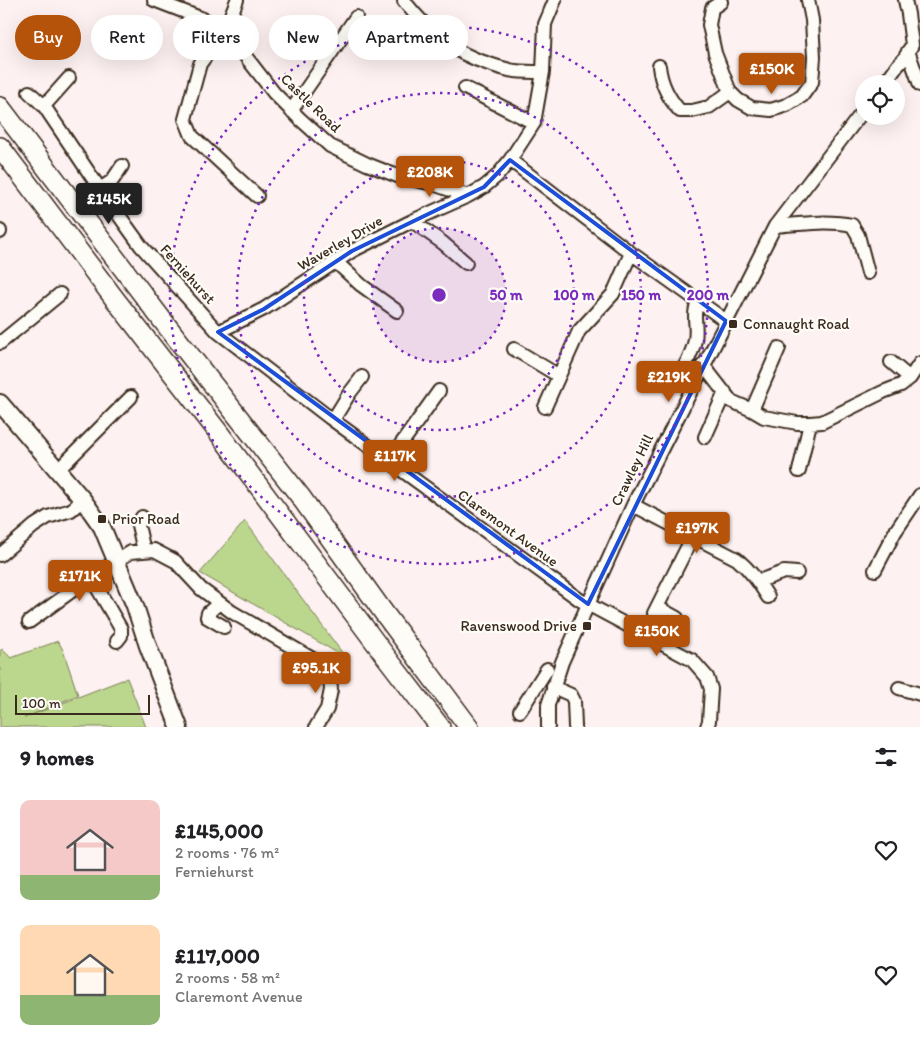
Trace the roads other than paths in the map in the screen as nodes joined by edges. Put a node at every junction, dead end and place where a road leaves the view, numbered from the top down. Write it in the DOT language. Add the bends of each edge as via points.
graph roads {
  1 [pos="154,0"];
  2 [pos="237,0"];
  3 [pos="555,0"];
  4 [pos="808,0"];
  5 [pos="905,0"];
  6 [pos="404,1"];
  7 [pos="721,2"];
  8 [pos="193,15"];
  9 [pos="231,15"];
  10 [pos="348,29"];
  11 [pos="908,51"];
  12 [pos="203,60"];
  13 [pos="249,60"];
  14 [pos="659,66"];
  15 [pos="542,72"];
  16 [pos="891,75"];
  17 [pos="69,78"];
  18 [pos="920,85"];
  19 [pos="465,88"];
  20 [pos="29,92"];
  21 [pos="730,92"];
  22 [pos="44,106"];
  23 [pos="0,107"];
  24 [pos="291,111"];
  25 [pos="855,122"];
  26 [pos="534,123"];
  27 [pos="0,147"];
  28 [pos="510,160"];
  29 [pos="122,166"];
  30 [pos="100,189"];
  31 [pos="257,196"];
  32 [pos="468,196"];
  33 [pos="412,221"];
  34 [pos="775,226"];
  35 [pos="630,253"];
  36 [pos="336,262"];
  37 [pos="466,263"];
  38 [pos="868,273"];
  39 [pos="60,294"];
  40 [pos="699,301"];
  41 [pos="397,311"];
  42 [pos="726,321"];
  43 [pos="218,332"];
  44 [pos="0,343"];
  45 [pos="779,348"];
  46 [pos="514,349"];
  47 [pos="891,362"];
  48 [pos="920,363"];
  49 [pos="704,365"];
  50 [pos="559,376"];
  51 [pos="680,376"];
  52 [pos="362,377"];
  53 [pos="910,378"];
  54 [pos="439,391"];
  55 [pos="725,392"];
  56 [pos="131,397"];
  57 [pos="0,403"];
  58 [pos="545,407"];
  59 [pos="752,410"];
  60 [pos="333,420"];
  61 [pos="810,423"];
  62 [pos="705,437"];
  63 [pos="389,461"];
  64 [pos="58,470"];
  65 [pos="799,471"];
  66 [pos="920,495"];
  67 [pos="83,500"];
  68 [pos="632,505"];
  69 [pos="142,517"];
  70 [pos="694,536"];
  71 [pos="144,551"];
  72 [pos="0,555"];
  73 [pos="117,562"];
  74 [pos="875,570"];
  75 [pos="797,573"];
  76 [pos="91,578"];
  77 [pos="759,581"];
  78 [pos="768,597"];
  79 [pos="219,603"];
  80 [pos="588,604"];
  81 [pos="677,618"];
  82 [pos="29,622"];
  83 [pos="224,627"];
  84 [pos="116,641"];
  85 [pos="547,669"];
  86 [pos="553,687"];
  87 [pos="899,688"];
  88 [pos="920,694"];
  89 [pos="528,699"];
  90 [pos="548,705"];
  91 [pos="520,712"];
  92 [pos="179,727"];
  93 [pos="316,727"];
  94 [pos="440,727"];
  95 [pos="468,727"];
  96 [pos="548,727"];
  97 [pos="575,727"];
  98 [pos="707,727"];
  1 -- 8 [label="street, Castle Road"];
  2 -- 9 [label="street"];
  3 -- 15 [label="street, Waverley Drive" via="545,24"];
  4 -- 21 [label="street" via="814,48 812,82 802,96 771,110 752,108"];
  5 -- 11 [label="street" via="912,44"];
  6 -- 15 [label="street" via="437,36 474,60 514,71"];
  7 -- 21 [label="street" via="712,8 710,25 715,53"];
  10 -- 24 [label="street"];
  11 -- 16 [label="street"];
  11 -- 18 [label="street"];
  12 -- 31 [label="street" via="185,119 192,136"];
  13 -- 24 [label="street, Castle Road"];
  14 -- 21 [label="street" via="670,100 680,111 709,107"];
  15 -- 26 [label="street, Waverley Drive"];
  17 -- 22 [label="street"];
  19 -- 26 [label="street"];
  20 -- 22 [label="street, Ferniehurst"];
  22 -- 30 [label="street, Ferniehurst"];
  23 -- 95 [label="highway" via="300,496"];
  24 -- 32 [label="street, Castle Road" via="330,146 367,164"];
  25 -- 34 [label="street, Crawley Hill"];
  26 -- 28 [label="street, Waverley Drive"];
  27 -- 94 [label="highway"];
  28 -- 32 [label="street, Waverley Drive" via="497,176"];
  28 -- 35 [label="street"];
  29 -- 30 [label="street" via="112,181"];
  30 -- 43 [label="street, Ferniehurst" via="141,246"];
  32 -- 33 [label="street, Waverley Drive"];
  33 -- 36 [label="street, Waverley Drive"];
  33 -- 37 [label="street"];
  34 -- 38 [label="street" via="852,225 858,235"];
  34 -- 42 [label="street, Crawley Hill"];
  35 -- 40 [label="street"];
  35 -- 50 [label="street" via="613,294 579,331"];
  36 -- 41 [label="street" via="360,285"];
  36 -- 43 [label="street, Waverley Drive" via="264,309"];
  39 -- 44 [label="street"];
  40 -- 42 [label="street"];
  40 -- 51 [label="street" via="694,312 695,341"];
  42 -- 49 [label="street, Crawley Hill"];
  43 -- 60 [label="street, Claremont Avenue"];
  45 -- 59 [label="street"];
  46 -- 50 [label="street"];
  47 -- 53 [label="street"];
  48 -- 53 [label="street"];
  49 -- 55 [label="street"];
  49 -- 68 [label="street, Crawley Hill"];
  50 -- 58 [label="street"];
  52 -- 60 [label="street"];
  53 -- 61 [label="street" via="822,422"];
  54 -- 63 [label="street"];
  55 -- 59 [label="street" via="731,401"];
  55 -- 62 [label="street"];
  56 -- 64 [label="street"];
  57 -- 64 [label="main road"];
  59 -- 61 [label="street" via="764,417"];
  60 -- 63 [label="street, Claremont Avenue"];
  61 -- 65 [label="street"];
  63 -- 80 [label="street, Claremont Avenue"];
  64 -- 67 [label="main road"];
  66 -- 74 [label="street"];
  67 -- 72 [label="street" via="70,510 48,517 34,526"];
  67 -- 73 [label="main road" via="102,527"];
  68 -- 70 [label="street"];
  68 -- 80 [label="street, Crawley Hill"];
  69 -- 71 [label="street" via="138,525"];
  70 -- 77 [label="street" via="737,559"];
  70 -- 81 [label="street" via="655,610"];
  71 -- 73 [label="street" via="131,552"];
  71 -- 79 [label="street" via="154,550 175,561 201,590"];
  73 -- 76 [label="street"];
  73 -- 92 [label="main road"];
  75 -- 77 [label="street" via="784,572"];
  76 -- 82 [label="street"];
  76 -- 84 [label="street" via="121,629 121,636"];
  77 -- 78 [label="street"];
  79 -- 83 [label="street" via="207,617"];
  79 -- 93 [label="street" via="321,664 330,677 331,690 327,710"];
  80 -- 86 [label="street, Crawley Hill"];
  80 -- 98 [label="street" via="692,660 707,676 711,689"];
  85 -- 89 [label="street"];
  86 -- 90 [label="street, Crawley Hill"];
  86 -- 97 [label="street" via="571,695"];
  87 -- 88 [label="street"];
  89 -- 90 [label="street"];
  89 -- 91 [label="street"];
  90 -- 96 [label="street, Crawley Hill"];
}
